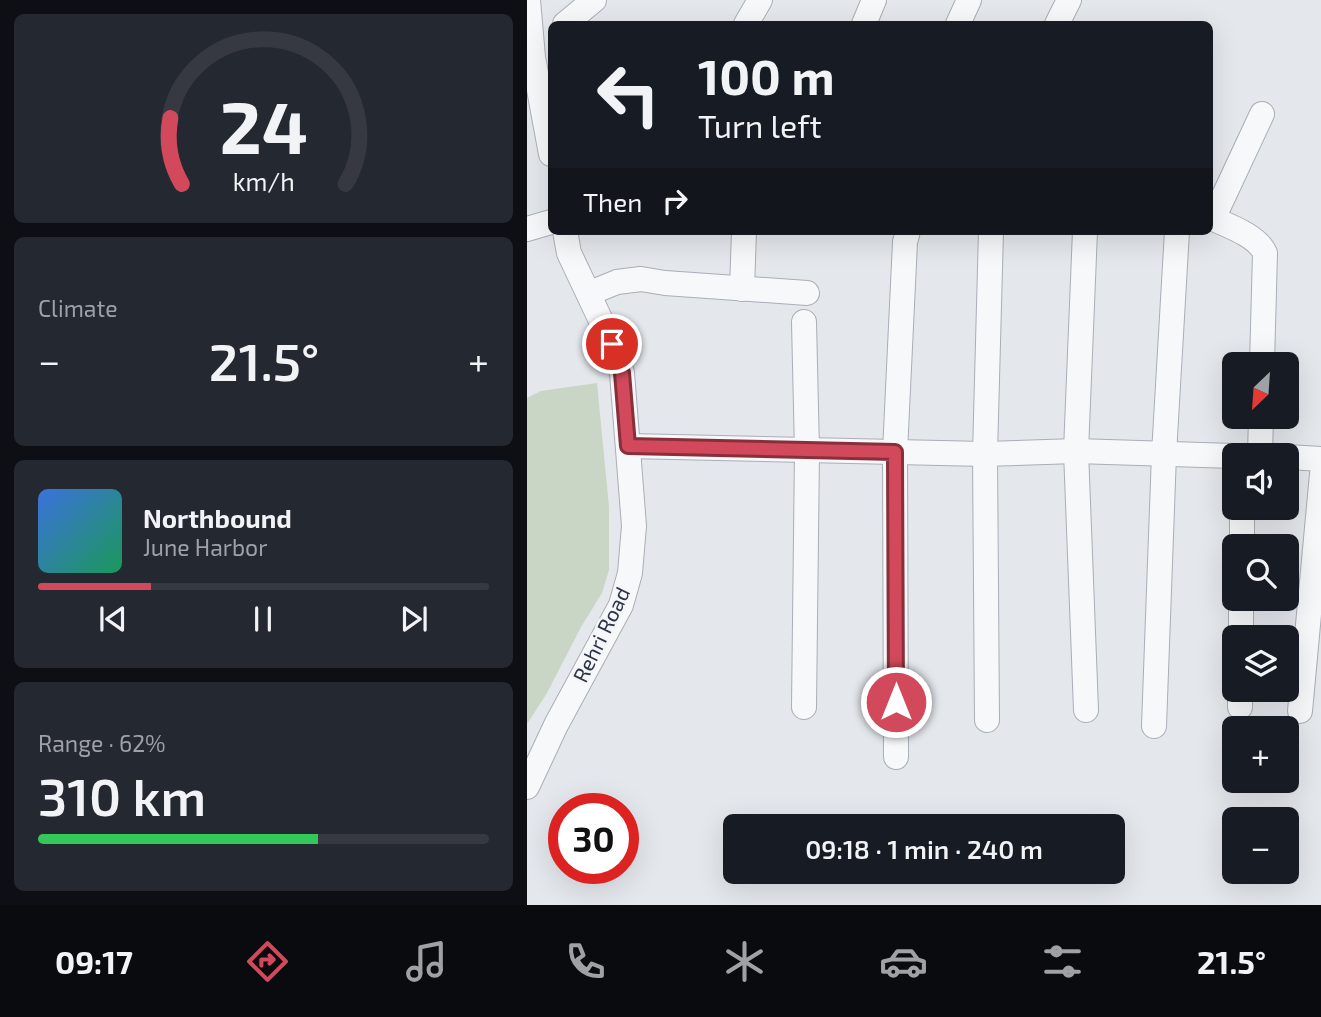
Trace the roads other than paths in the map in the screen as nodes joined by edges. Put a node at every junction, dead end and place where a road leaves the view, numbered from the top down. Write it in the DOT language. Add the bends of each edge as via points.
graph roads {
  1 [pos="528,0"];
  2 [pos="594,0"];
  3 [pos="760,0"];
  4 [pos="874,0"];
  5 [pos="970,0"];
  6 [pos="1069,0"];
  7 [pos="569,21"];
  8 [pos="748,21"];
  9 [pos="865,21"];
  10 [pos="960,21"];
  11 [pos="1058,21"];
  12 [pos="544,42"];
  13 [pos="548,106"];
  14 [pos="1262,114"];
  15 [pos="1213,214"];
  16 [pos="1213,219"];
  17 [pos="548,223"];
  18 [pos="527,229"];
  19 [pos="566,235"];
  20 [pos="744,235"];
  21 [pos="907,235"];
  22 [pos="991,235"];
  23 [pos="1085,235"];
  24 [pos="1177,235"];
  25 [pos="742,289"];
  26 [pos="590,293"];
  27 [pos="807,293"];
  28 [pos="804,321"];
  29 [pos="1262,352"];
  30 [pos="628,446"];
  31 [pos="807,451"];
  32 [pos="1076,451"];
  33 [pos="895,452"];
  34 [pos="985,454"];
  35 [pos="1164,454"];
  36 [pos="1222,456"];
  37 [pos="1299,458"];
  38 [pos="1321,459"];
  39 [pos="1321,474"];
  40 [pos="803,707"];
  41 [pos="1086,710"];
  42 [pos="1300,711"];
  43 [pos="987,720"];
  44 [pos="1154,726"];
  45 [pos="896,757"];
  46 [pos="527,787"];
  1 -- 12 [label="street"];
  2 -- 7 [label="street"];
  3 -- 8 [label="street"];
  4 -- 9 [label="street"];
  5 -- 10 [label="street"];
  6 -- 11 [label="street"];
  12 -- 13 [label="street"];
  14 -- 15 [label="street"];
  16 -- 29 [label="street" via="1253,239 1264,253"];
  17 -- 18 [label="street"];
  19 -- 26 [label="street, Rehri Road" via="569,253"];
  20 -- 25 [label="street"];
  21 -- 33 [label="street"];
  22 -- 34 [label="street"];
  23 -- 32 [label="street"];
  24 -- 35 [label="street"];
  25 -- 26 [label="street" via="641,279"];
  25 -- 27 [label="street"];
  26 -- 30 [label="street, Rehri Road" via="622,373"];
  28 -- 31 [label="street"];
  30 -- 31 [label="street"];
  30 -- 46 [label="street, Rehri Road" via="634,526 630,573 621,605"];
  31 -- 33 [label="street"];
  31 -- 40 [label="street"];
  32 -- 34 [label="street"];
  32 -- 35 [label="street"];
  32 -- 41 [label="street"];
  33 -- 34 [label="street"];
  33 -- 45 [label="street"];
  34 -- 43 [label="street"];
  35 -- 36 [label="street"];
  35 -- 44 [label="street"];
  37 -- 38 [label="street"];
  39 -- 42 [label="street"];
}
